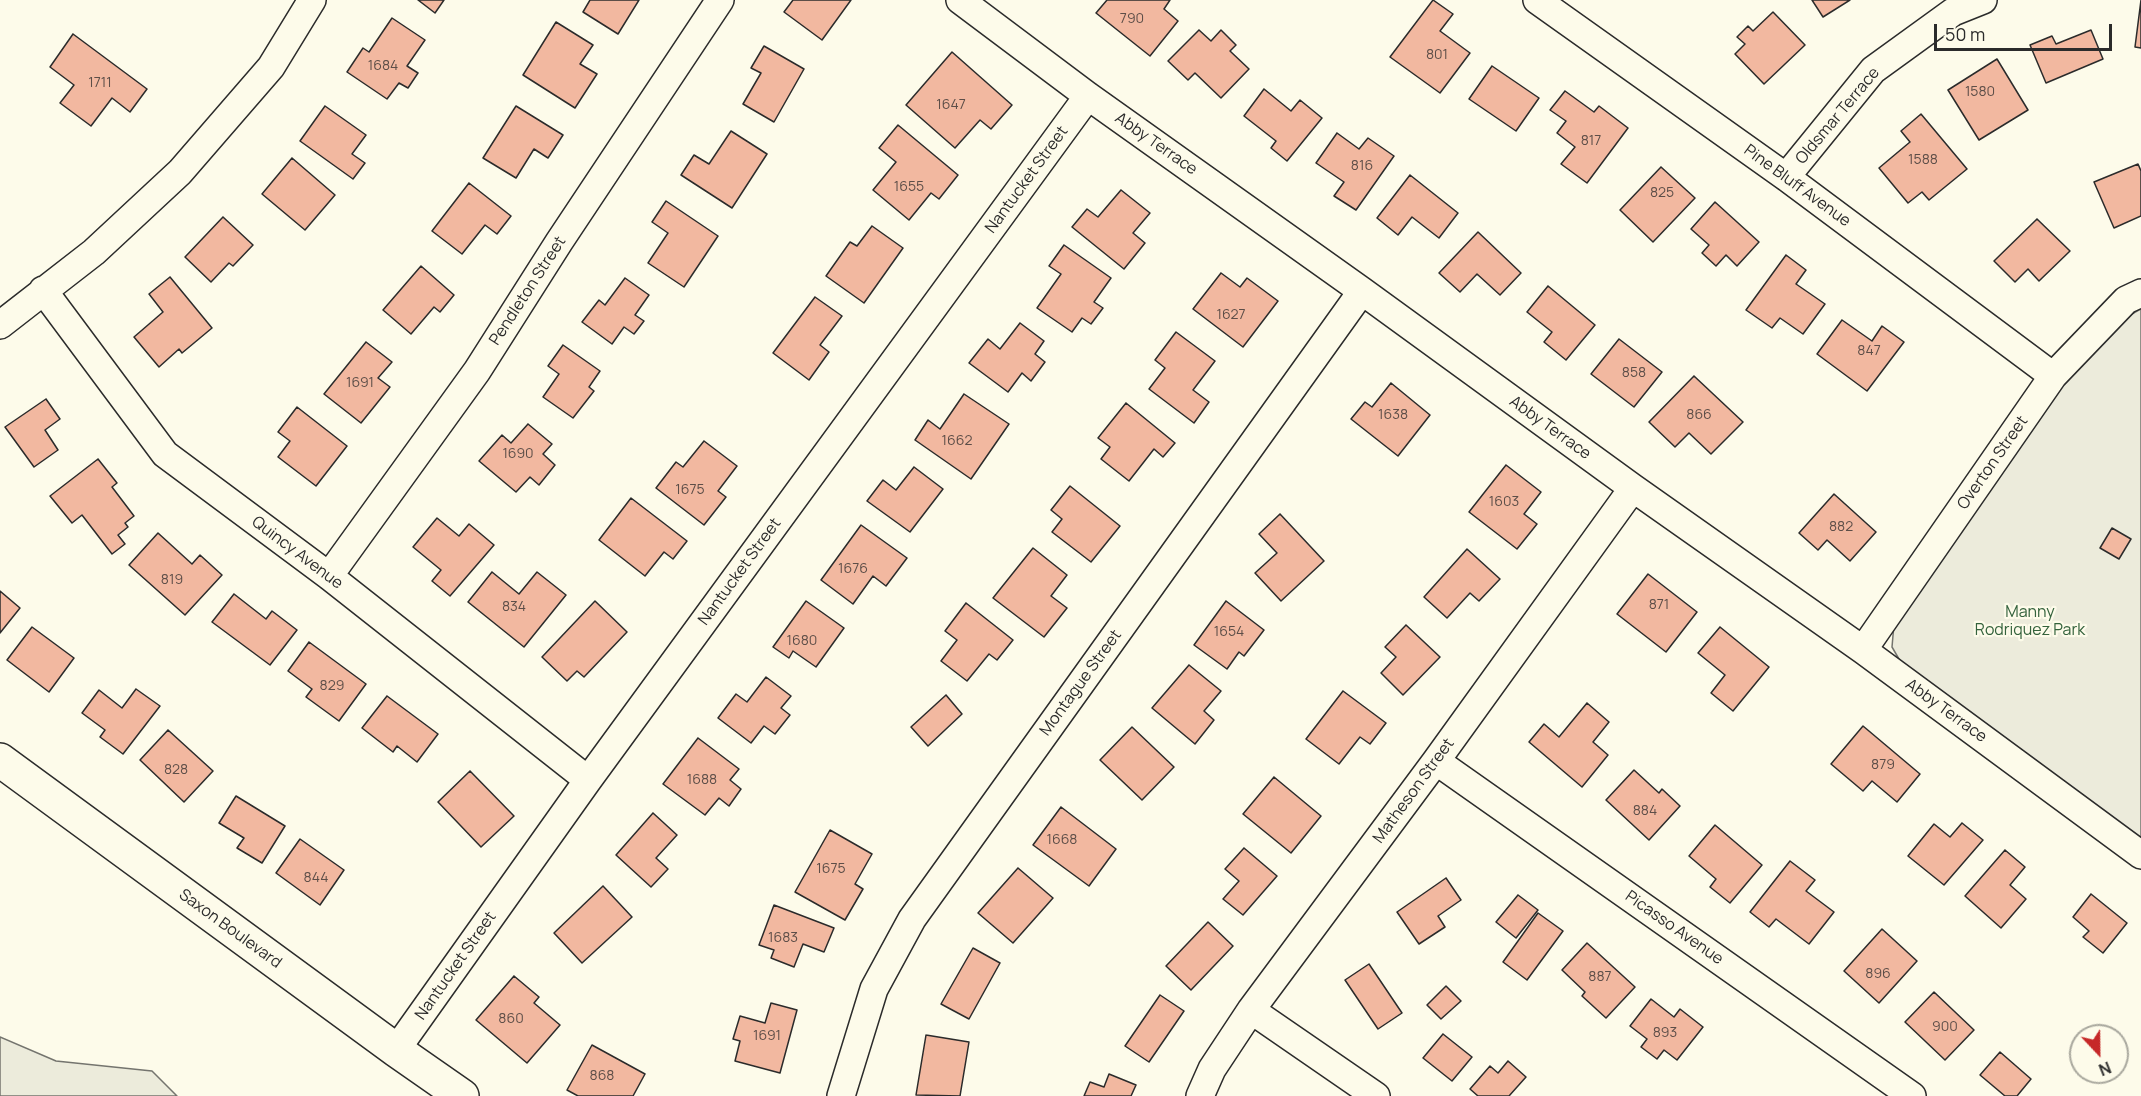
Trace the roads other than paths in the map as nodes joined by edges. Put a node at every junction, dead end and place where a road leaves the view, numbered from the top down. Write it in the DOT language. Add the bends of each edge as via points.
graph roads {
  1 [pos="312,0"];
  2 [pos="720,0"];
  3 [pos="960,0"];
  4 [pos="1537,0"];
  5 [pos="1983,0"];
  6 [pos="1088,96"];
  7 [pos="1786,177"];
  8 [pos="43,290"];
  9 [pos="1362,291"];
  10 [pos="2141,293"];
  11 [pos="0,325"];
  12 [pos="2053,376"];
  13 [pos="1633,488"];
  14 [pos="329,576"];
  15 [pos="1863,650"];
  16 [pos="0,760"];
  17 [pos="1436,761"];
  18 [pos="588,780"];
  19 [pos="2141,855"];
  20 [pos="1251,1010"];
  21 [pos="396,1050"];
  22 [pos="462,1096"];
  23 [pos="841,1096"];
  24 [pos="1200,1096"];
  25 [pos="1376,1096"];
  26 [pos="1912,1096"];
  1 -- 8 [label="street" via="271,67 180,172 94,252"];
  2 -- 14 [label="street, Pendleton Street" via="477,371"];
  3 -- 6 [label="street, Abby Terrace"];
  4 -- 7 [label="street, Pine Bluff Avenue"];
  5 -- 7 [label="street, Oldsmar Terrace" via="1953,12 1873,70"];
  6 -- 9 [label="street, Abby Terrace"];
  6 -- 18 [label="street, Nantucket Street"];
  7 -- 12 [label="street, Pine Bluff Avenue"];
  8 -- 11 [label="street"];
  8 -- 14 [label="street, Quincy Avenue" via="165,454"];
  9 -- 13 [label="street, Abby Terrace"];
  9 -- 23 [label="street, Montague Street" via="912,919 874,989"];
  10 -- 12 [label="street, Overton Street" via="2126,300"];
  12 -- 15 [label="street, Overton Street"];
  13 -- 15 [label="street, Abby Terrace"];
  13 -- 17 [label="street, Matheson Street"];
  14 -- 18 [label="street, Quincy Avenue"];
  15 -- 19 [label="street, Abby Terrace"];
  16 -- 21 [label="main road, Saxon Boulevard"];
  17 -- 20 [label="street, Matheson Street"];
  17 -- 26 [label="street, Picasso Avenue"];
  18 -- 21 [label="street, Nantucket Street"];
  20 -- 24 [label="street, Matheson Street" via="1212,1069"];
  20 -- 25 [label="street"];
  21 -- 22 [label="main road, Saxon Boulevard"];
}
